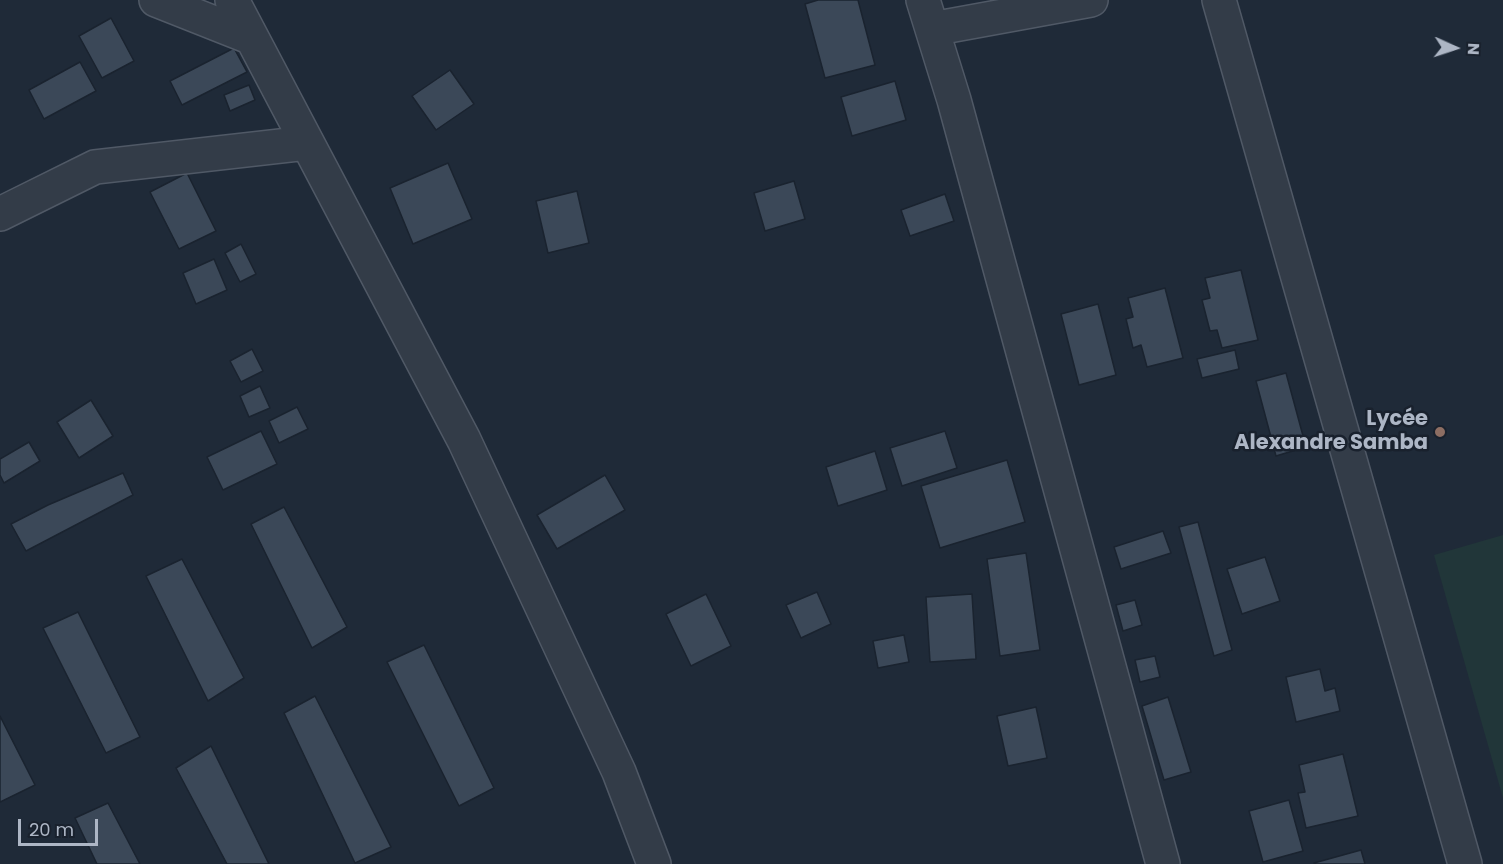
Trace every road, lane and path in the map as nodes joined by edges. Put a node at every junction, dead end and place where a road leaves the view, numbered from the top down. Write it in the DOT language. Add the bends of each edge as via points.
graph roads {
  1 [pos="156,0"];
  2 [pos="232,0"];
  3 [pos="1091,0"];
  4 [pos="1219,0"];
  5 [pos="928,14"];
  6 [pos="252,38"];
  7 [pos="307,143"];
  8 [pos="0,214"];
  9 [pos="654,864"];
  10 [pos="1163,864"];
  11 [pos="1465,864"];
  1 -- 6 [label="street"];
  2 -- 6 [label="street"];
  3 -- 5 [label="street"];
  4 -- 11 [label="street"];
  5 -- 10 [label="street"];
  6 -- 7 [label="street"];
  7 -- 8 [label="street" via="95,167"];
  7 -- 9 [label="street" via="464,440 619,772"];
}
